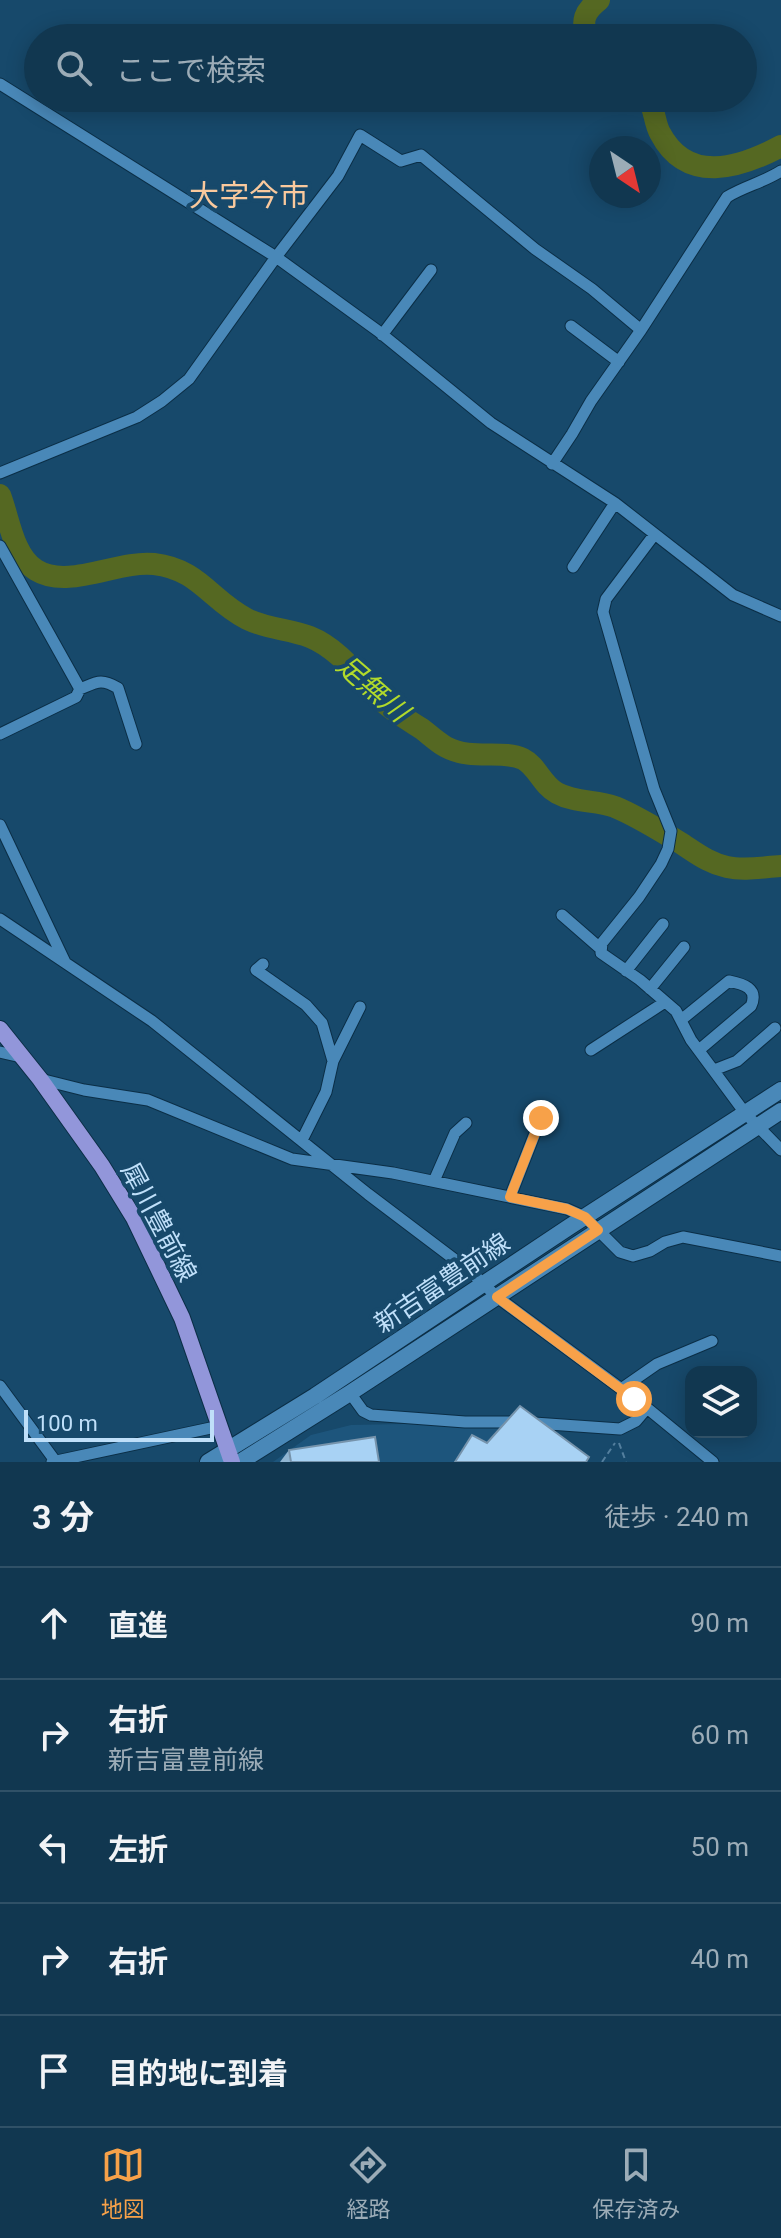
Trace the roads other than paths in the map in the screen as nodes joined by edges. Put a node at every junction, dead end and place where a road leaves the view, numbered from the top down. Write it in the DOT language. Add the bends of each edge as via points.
graph roads {
  1 [pos="0,84"];
  2 [pos="24,99"];
  3 [pos="45,112"];
  4 [pos="781,171"];
  5 [pos="276,257"];
  6 [pos="431,270"];
  7 [pos="571,326"];
  8 [pos="641,330"];
  9 [pos="382,335"];
  10 [pos="619,362"];
  11 [pos="552,464"];
  12 [pos="0,473"];
  13 [pos="615,503"];
  14 [pos="654,535"];
  15 [pos="0,546"];
  16 [pos="573,567"];
  17 [pos="781,616"];
  18 [pos="80,689"];
  19 [pos="0,734"];
  20 [pos="136,744"];
  21 [pos="0,825"];
  22 [pos="562,915"];
  23 [pos="0,919"];
  24 [pos="663,924"];
  25 [pos="684,947"];
  26 [pos="601,949"];
  27 [pos="66,963"];
  28 [pos="263,964"];
  29 [pos="626,971"];
  30 [pos="650,989"];
  31 [pos="665,1002"];
  32 [pos="360,1007"];
  33 [pos="681,1020"];
  34 [pos="775,1028"];
  35 [pos="0,1029"];
  36 [pos="591,1050"];
  37 [pos="699,1050"];
  38 [pos="0,1052"];
  39 [pos="21,1057"];
  40 [pos="333,1061"];
  41 [pos="714,1070"];
  42 [pos="40,1079"];
  43 [pos="781,1090"];
  44 [pos="781,1111"];
  45 [pos="745,1113"];
  46 [pos="541,1118"];
  47 [pos="466,1123"];
  48 [pos="757,1127"];
  49 [pos="302,1140"];
  50 [pos="781,1150"];
  51 [pos="332,1164"];
  52 [pos="434,1181"];
  53 [pos="510,1197"];
  54 [pos="585,1217"];
  55 [pos="598,1230"];
  56 [pos="781,1256"];
  57 [pos="483,1284"];
  58 [pos="497,1297"];
  59 [pos="712,1341"];
  60 [pos="0,1386"];
  61 [pos="621,1389"];
  62 [pos="350,1393"];
  63 [pos="647,1408"];
  64 [pos="220,1426"];
  65 [pos="230,1456"];
  66 [pos="54,1461"];
  67 [pos="208,1462"];
  68 [pos="240,1462"];
  69 [pos="713,1462"];
  1 -- 2 [label="street"];
  3 -- 5 [label="street"];
  4 -- 8 [label="street" via="727,197"];
  5 -- 8 [label="street" via="338,176 360,135 401,161 421,155"];
  5 -- 9 [label="street"];
  5 -- 12 [label="street" via="189,379 162,401 137,417"];
  6 -- 9 [label="street"];
  7 -- 10 [label="street"];
  8 -- 10 [label="street"];
  9 -- 11 [label="street" via="491,423"];
  10 -- 11 [label="street"];
  11 -- 13 [label="street"];
  13 -- 14 [label="street"];
  13 -- 16 [label="street"];
  14 -- 17 [label="street" via="733,595"];
  14 -- 26 [label="street" via="606,599 603,612 670,840 661,864"];
  15 -- 18 [label="street"];
  18 -- 19 [label="street" via="76,697"];
  18 -- 20 [label="street" via="97,682 118,688"];
  21 -- 27 [label="street"];
  22 -- 26 [label="street"];
  23 -- 27 [label="street"];
  24 -- 29 [label="street"];
  25 -- 30 [label="street"];
  26 -- 29 [label="street"];
  27 -- 49 [label="street" via="152,1021"];
  28 -- 40 [label="street" via="256,970 306,1005 322,1023"];
  29 -- 30 [label="street"];
  30 -- 31 [label="street"];
  31 -- 33 [label="street"];
  31 -- 36 [label="street"];
  32 -- 40 [label="street"];
  33 -- 37 [label="street"];
  33 -- 37 [label="street" via="729,981 747,985 754,994 751,1006"];
  34 -- 41 [label="street" via="737,1061"];
  35 -- 39 [label="main road, 犀川豊前線"];
  37 -- 41 [label="street"];
  38 -- 39 [label="street"];
  39 -- 42 [label="main road, 犀川豊前線"];
  40 -- 49 [label="street" via="326,1092"];
  41 -- 45 [label="street"];
  42 -- 51 [label="street" via="148,1100 292,1159"];
  42 -- 64 [label="main road, 犀川豊前線" via="134,1218 182,1318"];
  43 -- 45 [label="main road, 新吉富豊前線"];
  44 -- 48 [label="main road, 新吉富豊前線"];
  45 -- 48 [label="street"];
  45 -- 54 [label="main road, 新吉富豊前線"];
  46 -- 53 [label="street"];
  47 -- 52 [label="street" via="455,1133"];
  48 -- 50 [label="street"];
  48 -- 55 [label="main road, 新吉富豊前線"];
  49 -- 51 [label="street"];
  51 -- 52 [label="street"];
  51 -- 57 [label="street"];
  52 -- 53 [label="street"];
  53 -- 54 [label="street"];
  54 -- 55 [label="street"];
  54 -- 57 [label="main road, 新吉富豊前線"];
  55 -- 56 [label="street" via="620,1252 633,1256 683,1237"];
  55 -- 58 [label="main road, 新吉富豊前線"];
  57 -- 58 [label="street"];
  57 -- 65 [label="main road, 新吉富豊前線"];
  58 -- 61 [label="street"];
  58 -- 62 [label="main road, 新吉富豊前線"];
  59 -- 61 [label="street" via="657,1364"];
  60 -- 66 [label="street"];
  61 -- 63 [label="street"];
  62 -- 63 [label="street" via="371,1415 465,1422 620,1429"];
  62 -- 68 [label="main road, 新吉富豊前線"];
  63 -- 69 [label="street"];
  64 -- 65 [label="main road, 犀川豊前線"];
  64 -- 66 [label="street"];
  65 -- 67 [label="main road, 新吉富豊前線"];
}
